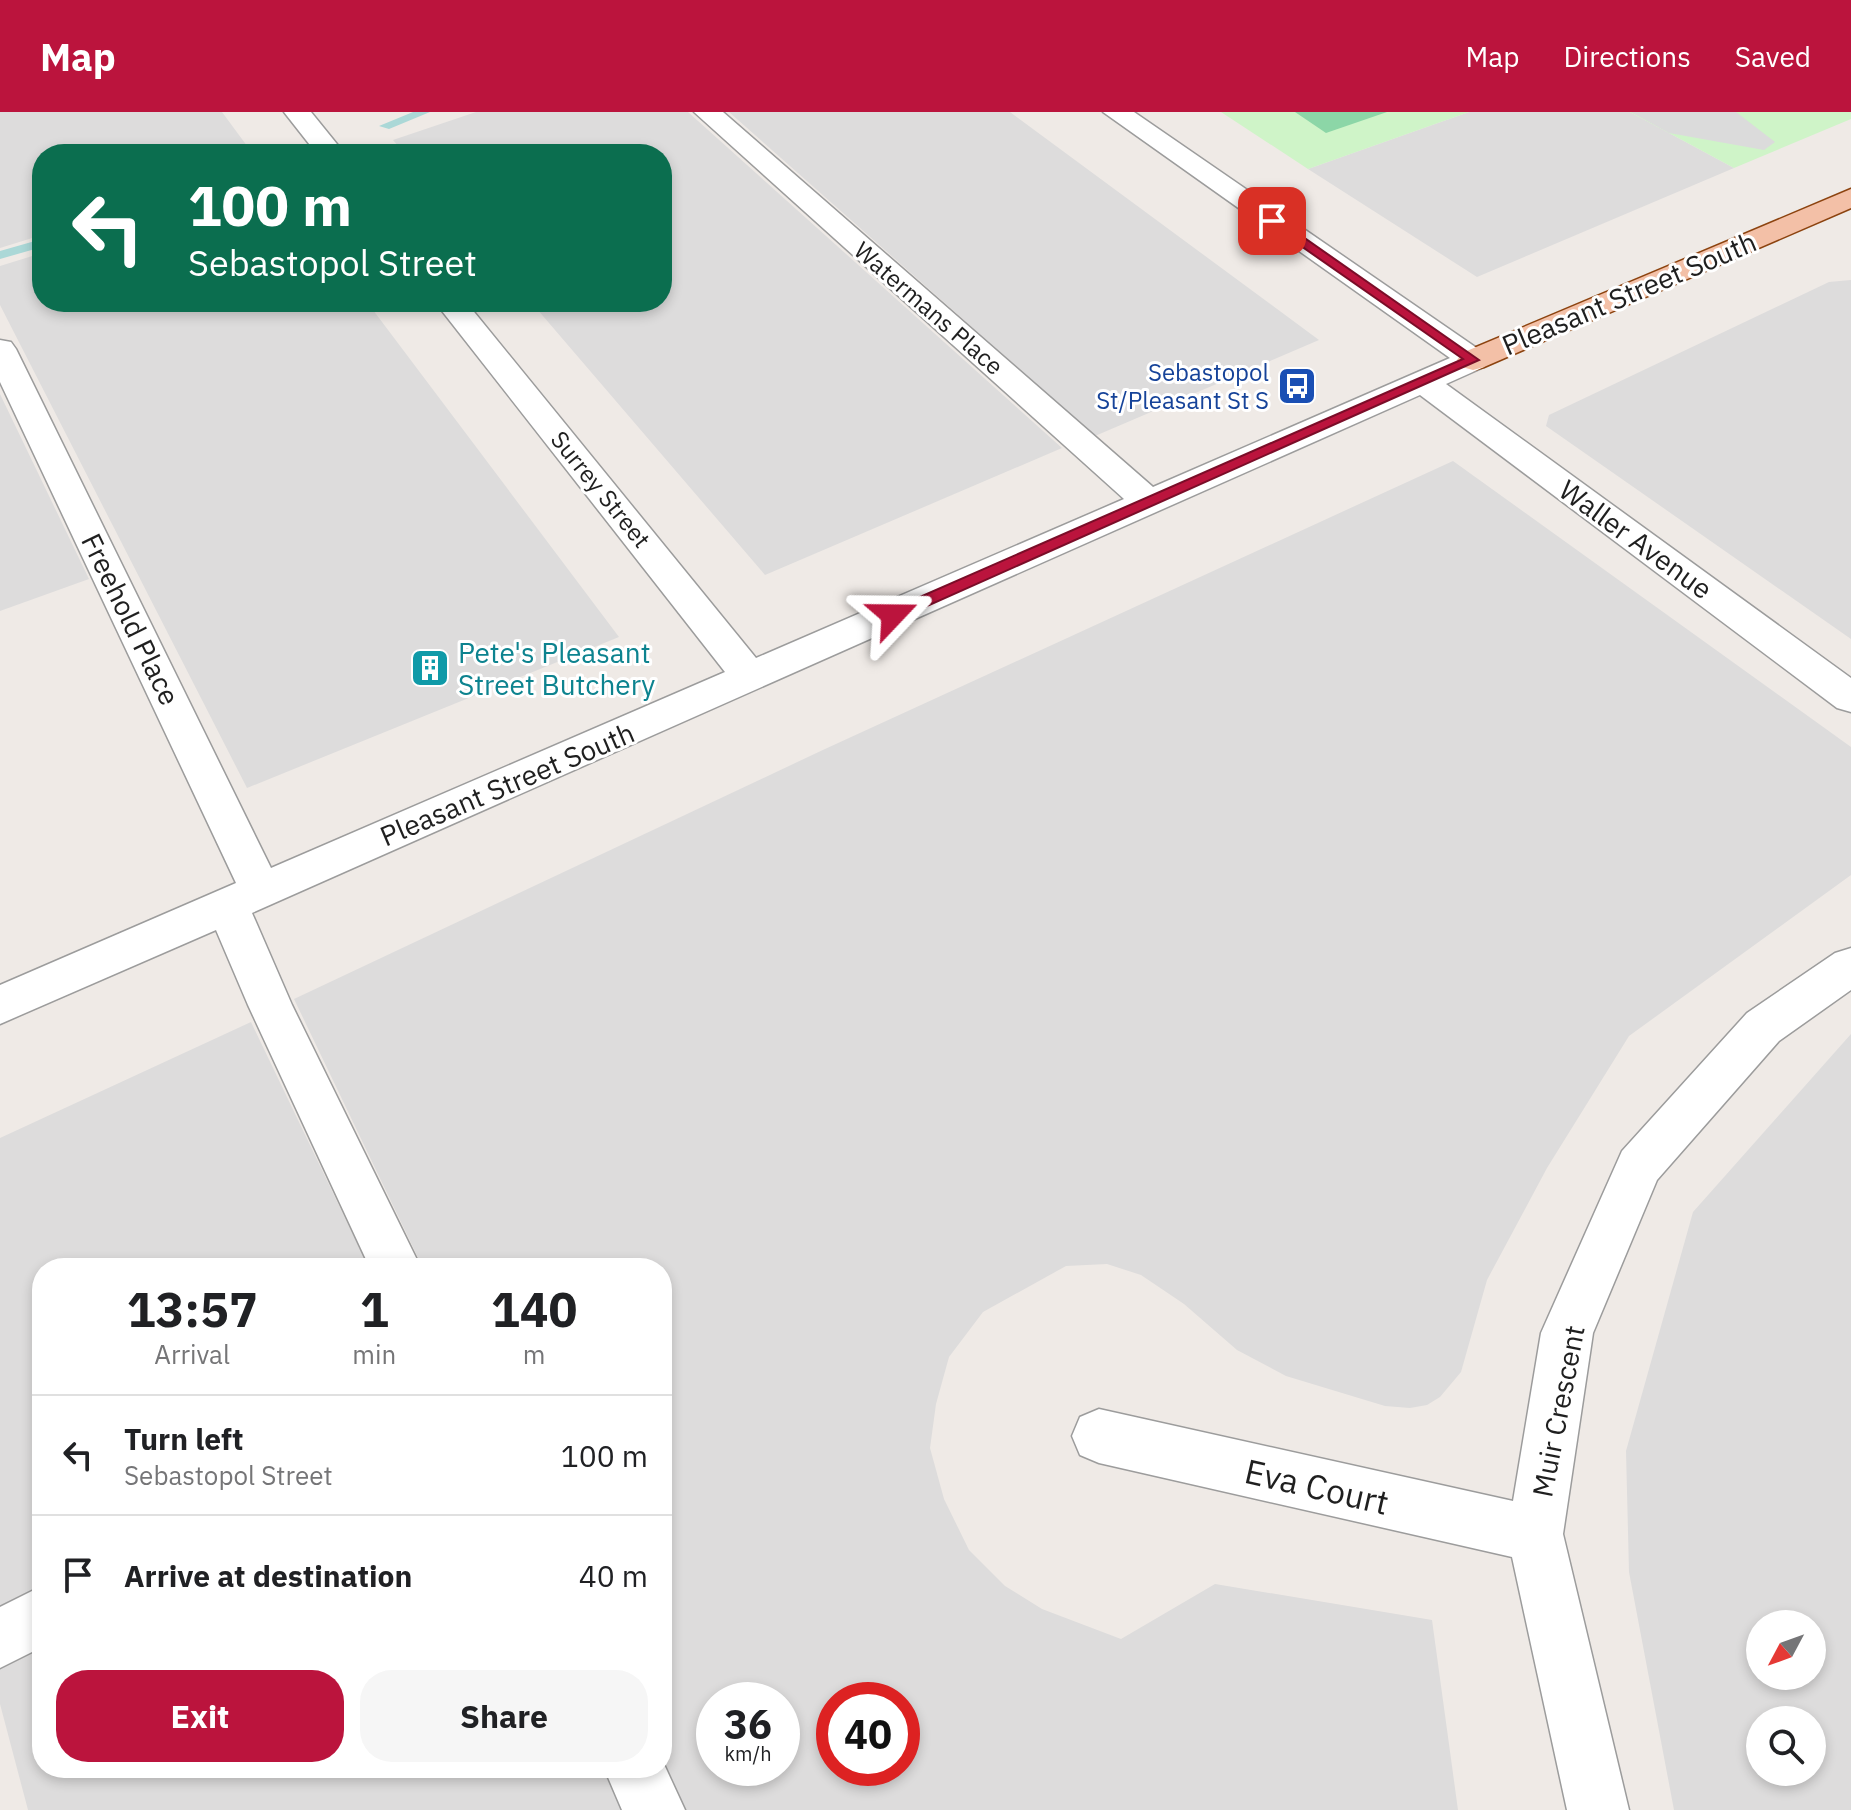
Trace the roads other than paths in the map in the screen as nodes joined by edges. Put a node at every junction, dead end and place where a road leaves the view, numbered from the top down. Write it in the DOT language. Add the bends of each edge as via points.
graph roads {
  1 [pos="297,112"];
  2 [pos="707,112"];
  3 [pos="1116,112"];
  4 [pos="323,144"];
  5 [pos="1851,198"];
  6 [pos="458,312"];
  7 [pos="0,349"];
  8 [pos="1473,360"];
  9 [pos="1422,381"];
  10 [pos="1150,503"];
  11 [pos="750,677"];
  12 [pos="1851,698"];
  13 [pos="244,898"];
  14 [pos="1851,966"];
  15 [pos="0,1005"];
  16 [pos="391,1258"];
  17 [pos="1099,1436"];
  18 [pos="1535,1534"];
  19 [pos="32,1621"];
  20 [pos="0,1639"];
  21 [pos="639,1778"];
  22 [pos="654,1810"];
  23 [pos="1598,1810"];
  1 -- 4 [label="street"];
  2 -- 10 [label="street, Watermans Place"];
  3 -- 8 [label="street"];
  5 -- 8 [label="main road, Pleasant Street South"];
  6 -- 11 [label="street, Surrey Street"];
  7 -- 13 [label="street, Freehold Place"];
  8 -- 9 [label="street, Pleasant Street South"];
  9 -- 10 [label="street, Pleasant Street South"];
  9 -- 12 [label="street, Waller Avenue"];
  10 -- 11 [label="street, Pleasant Street South"];
  11 -- 13 [label="street, Pleasant Street South"];
  13 -- 15 [label="street, Pleasant Street South"];
  13 -- 16 [label="street, Freehold Place" via="270,1005"];
  14 -- 18 [label="street, Muir Crescent" via="1763,1027 1639,1166 1567,1333"];
  17 -- 18 [label="street, Eva Court"];
  18 -- 23 [label="street, Muir Crescent"];
  19 -- 20 [label="street"];
  21 -- 22 [label="street"];
}
